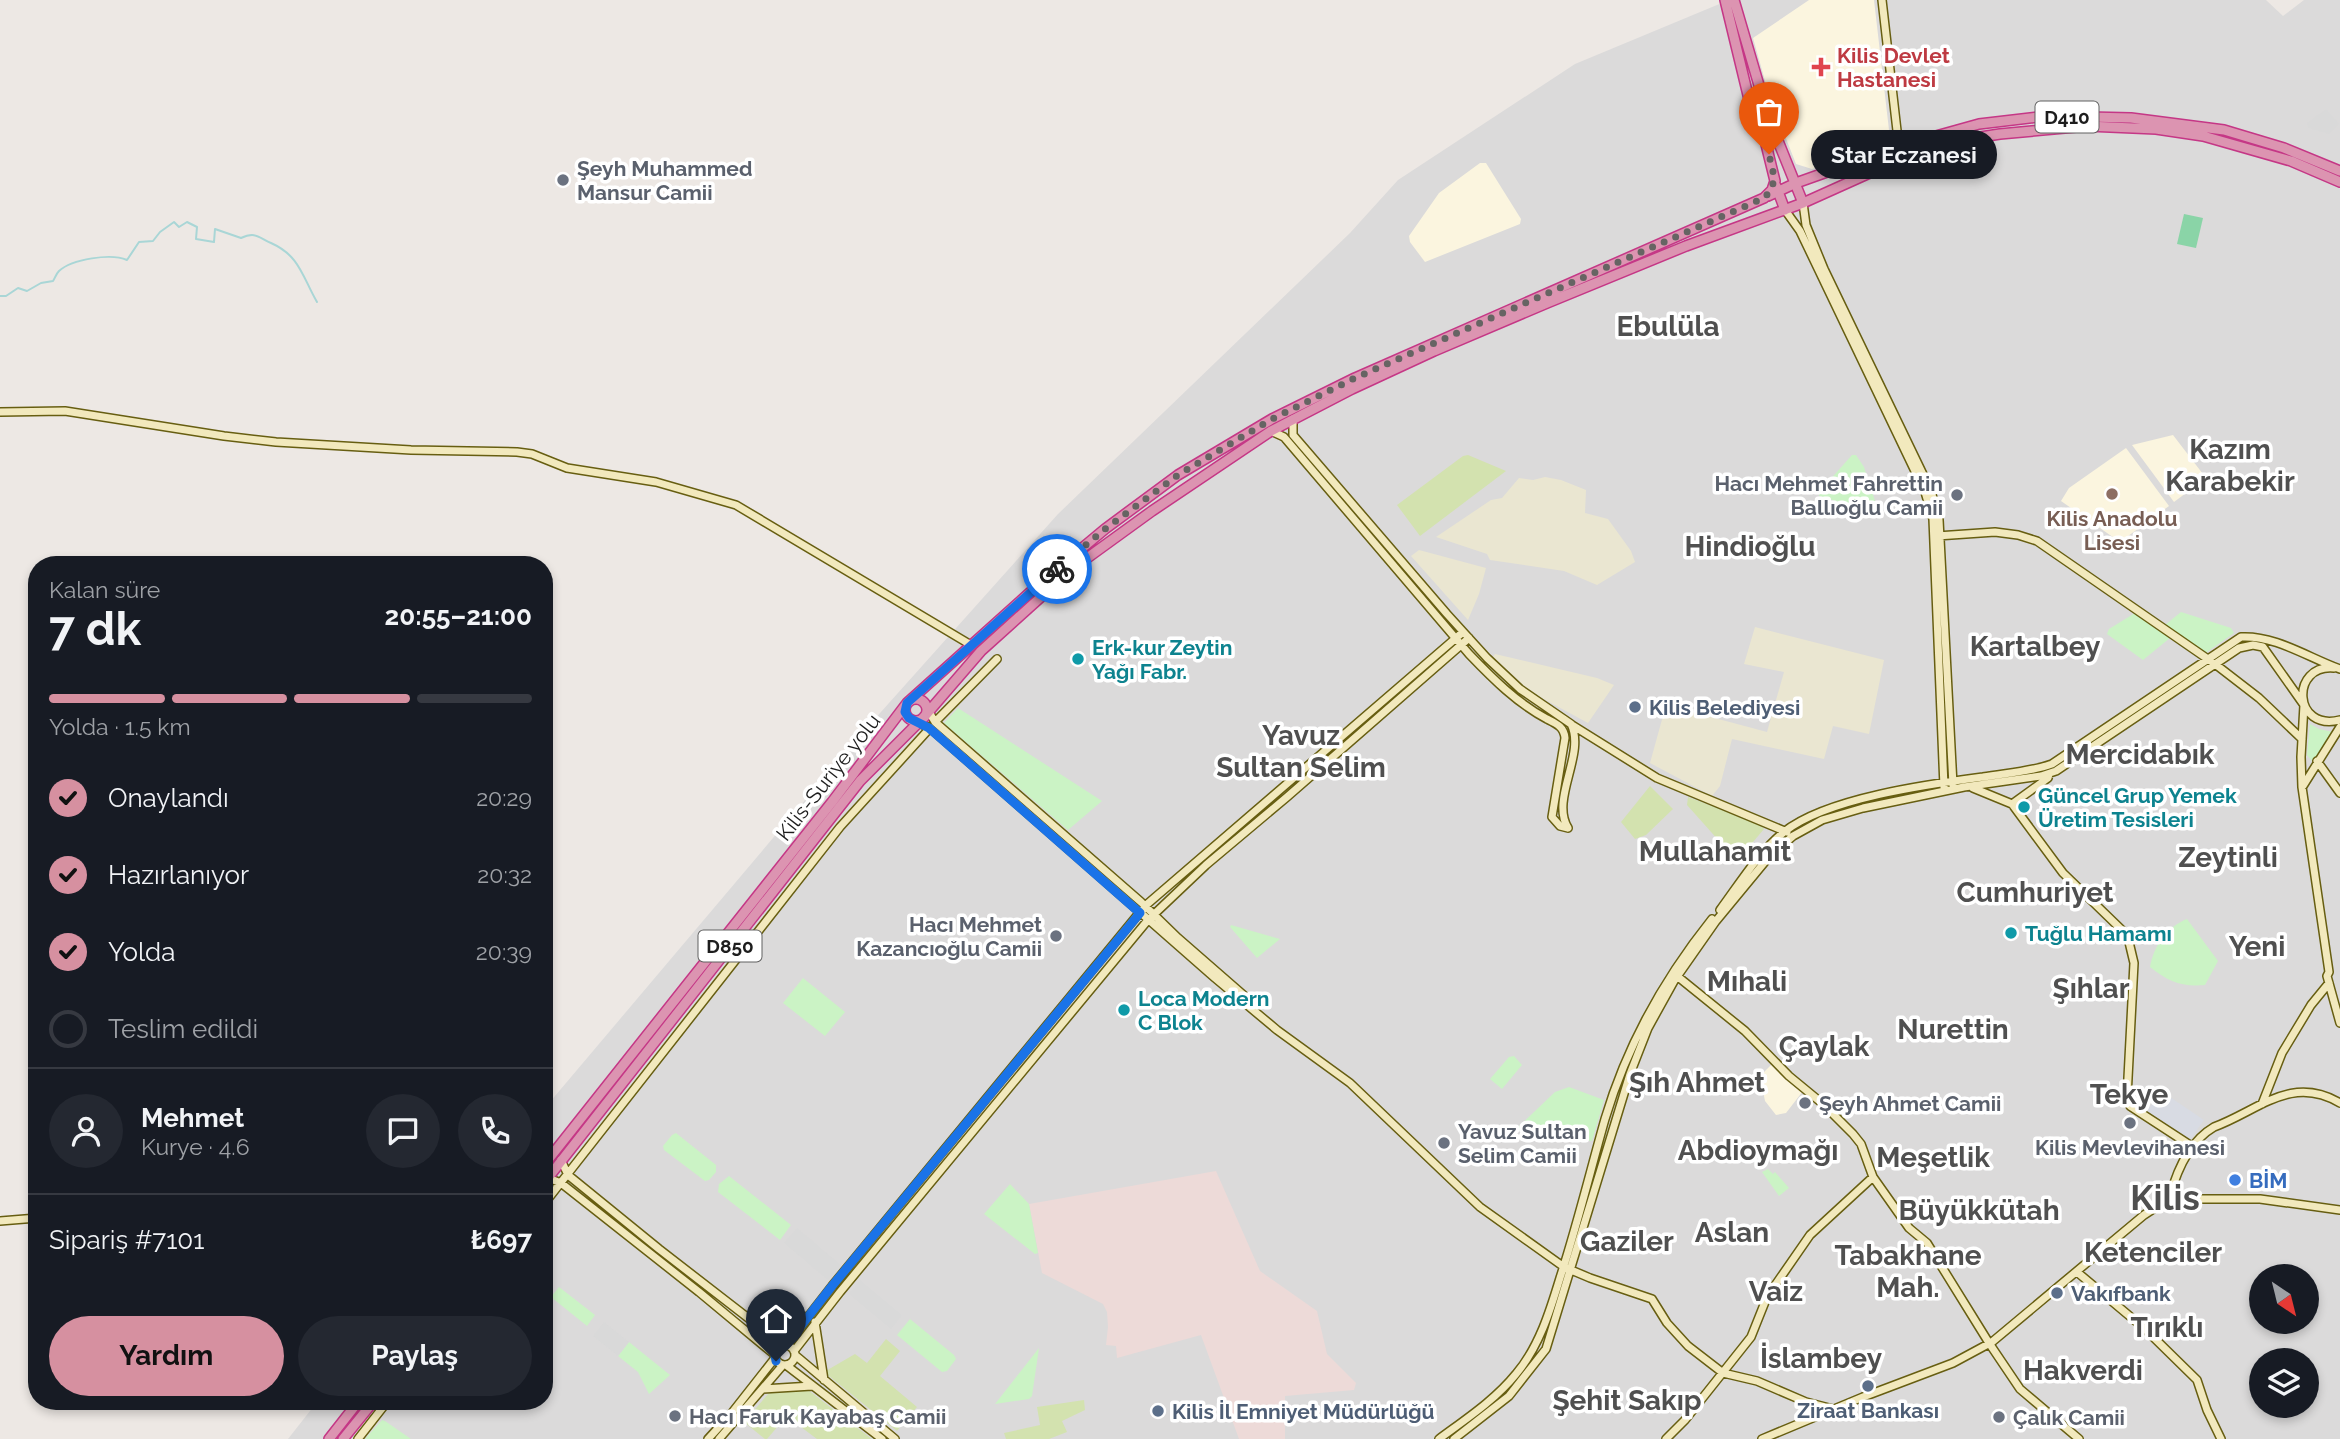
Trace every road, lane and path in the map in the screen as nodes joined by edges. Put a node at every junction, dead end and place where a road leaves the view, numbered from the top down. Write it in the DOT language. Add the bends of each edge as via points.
graph roads {
  1 [pos="1725,0"];
  2 [pos="1734,0"];
  3 [pos="1882,0"];
  4 [pos="1899,148"];
  5 [pos="2340,171"];
  6 [pos="1775,181"];
  7 [pos="2340,181"];
  8 [pos="1796,183"];
  9 [pos="1778,191"];
  10 [pos="1764,198"];
  11 [pos="1802,203"];
  12 [pos="1785,210"];
  13 [pos="0,412"];
  14 [pos="1293,419"];
  15 [pos="1271,431"];
  16 [pos="1937,536"];
  17 [pos="1466,635"];
  18 [pos="1456,639"];
  19 [pos="971,645"];
  20 [pos="1462,646"];
  21 [pos="996,659"];
  22 [pos="2206,659"];
  23 [pos="2215,664"];
  24 [pos="2340,669"];
  25 [pos="907,703"];
  26 [pos="2304,705"];
  27 [pos="922,716"];
  28 [pos="2340,720"];
  29 [pos="1571,724"];
  30 [pos="932,725"];
  31 [pos="2340,727"];
  32 [pos="1563,730"];
  33 [pos="2302,739"];
  34 [pos="2317,761"];
  35 [pos="1952,766"];
  36 [pos="1942,769"];
  37 [pos="2049,774"];
  38 [pos="1965,783"];
  39 [pos="1933,785"];
  40 [pos="1953,785"];
  41 [pos="1944,787"];
  42 [pos="2302,787"];
  43 [pos="2340,793"];
  44 [pos="2012,804"];
  45 [pos="1785,831"];
  46 [pos="1793,836"];
  47 [pos="1145,906"];
  48 [pos="1140,913"];
  49 [pos="1151,917"];
  50 [pos="1677,976"];
  51 [pos="2329,983"];
  52 [pos="2340,1023"];
  53 [pos="2340,1103"];
  54 [pos="2262,1104"];
  55 [pos="2193,1147"];
  56 [pos="553,1154"];
  57 [pos="561,1160"];
  58 [pos="553,1171"];
  59 [pos="568,1175"];
  60 [pos="1873,1177"];
  61 [pos="553,1181"];
  62 [pos="561,1183"];
  63 [pos="553,1193"];
  64 [pos="2165,1197"];
  65 [pos="2340,1210"];
  66 [pos="28,1219"];
  67 [pos="0,1221"];
  68 [pos="1568,1268"];
  69 [pos="2077,1272"];
  70 [pos="811,1313"];
  71 [pos="754,1322"];
  72 [pos="815,1322"];
  73 [pos="1989,1343"];
  74 [pos="785,1345"];
  75 [pos="794,1353"];
  76 [pos="775,1356"];
  77 [pos="784,1365"];
  78 [pos="1723,1373"];
  79 [pos="824,1380"];
  80 [pos="812,1386"];
  81 [pos="763,1389"];
  82 [pos="1833,1409"];
  83 [pos="352,1410"];
  84 [pos="366,1410"];
  85 [pos="381,1410"];
  86 [pos="1441,1438"];
  87 [pos="1456,1438"];
  88 [pos="328,1439"];
  89 [pos="342,1439"];
  90 [pos="358,1439"];
  91 [pos="708,1439"];
  92 [pos="719,1439"];
  93 [pos="882,1439"];
  94 [pos="895,1439"];
  95 [pos="1666,1439"];
  96 [pos="1762,1439"];
  97 [pos="2079,1439"];
  98 [pos="2221,1439"];
  1 -- 6 [label="highway" via="1754,120 1762,128"];
  2 -- 8 [label="highway" via="1768,116"];
  3 -- 4 [label="street"];
  4 -- 5 [label="highway, D410" via="1979,124 2046,116 2131,118 2224,130"];
  4 -- 8 [label="highway, D410"];
  6 -- 9 [label="highway"];
  6 -- 10 [label="highway"];
  7 -- 11 [label="highway, D410" via="2291,161 2203,136 2087,125 1961,140 1912,154"];
  8 -- 9 [label="highway, Kilis-Suriye yolu"];
  8 -- 11 [label="highway"];
  9 -- 10 [label="highway, Kilis-Suriye yolu"];
  9 -- 12 [label="highway"];
  10 -- 19 [label="highway, Kilis-Suriye yolu / D850" via="1272,419 1178,475 1105,529"];
  11 -- 12 [label="highway, D850"];
  11 -- 16 [label="street" via="1824,269 1931,491 1939,520"];
  12 -- 14 [label="highway, D850" via="1447,345"];
  12 -- 16 [label="street" via="1800,231 1925,492"];
  13 -- 19 [label="street" via="47,409 276,442 517,452 567,468 656,482 736,505"];
  14 -- 15 [label="highway, D850"];
  14 -- 17 [label="street" via="1293,436"];
  15 -- 18 [label="street" via="1284,436"];
  15 -- 27 [label="highway, D850" via="1072,569 981,651"];
  16 -- 22 [label="street" via="1995,532 2037,541"];
  16 -- 35 [label="street"];
  16 -- 36 [label="street"];
  17 -- 18 [label="street"];
  17 -- 20 [label="street"];
  17 -- 29 [label="street" via="1520,689"];
  18 -- 20 [label="street"];
  18 -- 47 [label="street"];
  19 -- 25 [label="highway, Kilis-Suriye yolu / D850"];
  20 -- 32 [label="street" via="1504,689"];
  20 -- 49 [label="street"];
  21 -- 30 [label="street"];
  22 -- 23 [label="street"];
  22 -- 24 [label="street" via="2241,637 2258,637"];
  22 -- 38 [label="street" via="2052,764"];
  23 -- 26 [label="street" via="2239,648 2263,648"];
  23 -- 33 [label="street"];
  23 -- 37 [label="street"];
  24 -- 26 [label="street" via="2321,669 2307,679"];
  25 -- 27 [label="highway" via="905,712"];
  25 -- 27 [label="highway" via="919,700"];
  25 -- 56 [label="highway, Kilis-Suriye yolu / D850"];
  26 -- 28 [label="street" via="2323,722"];
  26 -- 33 [label="street"];
  27 -- 30 [label="street"];
  27 -- 30 [label="street"];
  27 -- 57 [label="highway, D850" via="860,781"];
  29 -- 32 [label="street"];
  29 -- 32 [label="street" via="1575,740 1562,814 1569,828 1552,817"];
  29 -- 45 [label="street" via="1657,778"];
  30 -- 47 [label="street"];
  30 -- 48 [label="street"];
  30 -- 59 [label="street" via="840,827"];
  31 -- 34 [label="street"];
  33 -- 42 [label="street"];
  34 -- 42 [label="street"];
  34 -- 43 [label="street"];
  35 -- 38 [label="street"];
  35 -- 40 [label="street"];
  36 -- 39 [label="street"];
  36 -- 41 [label="street"];
  37 -- 38 [label="street"];
  37 -- 44 [label="street"];
  38 -- 40 [label="street"];
  38 -- 44 [label="street"];
  39 -- 41 [label="street"];
  39 -- 45 [label="street" via="1837,805"];
  40 -- 41 [label="street"];
  41 -- 46 [label="street" via="1822,820"];
  42 -- 51 [label="street"];
  44 -- 55 [label="street" via="2063,873 2122,929 2129,942 2134,962 2127,1097 2130,1105"];
  45 -- 46 [label="street"];
  45 -- 68 [label="street" via="1763,852 1653,1002 1606,1116"];
  46 -- 50 [label="street" via="1768,858"];
  47 -- 48 [label="street"];
  47 -- 49 [label="street"];
  48 -- 49 [label="street"];
  48 -- 70 [label="street"];
  49 -- 68 [label="street" via="1278,1030 1350,1083 1480,1207"];
  49 -- 72 [label="street"];
  50 -- 60 [label="street" via="1745,1031 1843,1124 1861,1144"];
  50 -- 68 [label="street" via="1648,1028 1630,1074"];
  51 -- 52 [label="street"];
  51 -- 54 [label="street" via="2282,1053"];
  53 -- 54 [label="street" via="2297,1091"];
  54 -- 55 [label="street" via="2207,1131"];
  55 -- 64 [label="street"];
  57 -- 58 [label="highway, D850"];
  57 -- 59 [label="street"];
  59 -- 62 [label="street"];
  59 -- 71 [label="street"];
  60 -- 73 [label="street" via="1909,1228 1927,1243"];
  60 -- 78 [label="street" via="1810,1235 1768,1297 1751,1337"];
  61 -- 62 [label="street"];
  62 -- 63 [label="street"];
  62 -- 76 [label="street"];
  64 -- 65 [label="street" via="2260,1199"];
  64 -- 69 [label="street"];
  66 -- 67 [label="street"];
  68 -- 78 [label="street" via="1652,1298 1688,1346"];
  68 -- 86 [label="street" via="1546,1323 1517,1373 1493,1399"];
  68 -- 87 [label="street" via="1540,1358 1509,1396"];
  69 -- 73 [label="street"];
  69 -- 98 [label="street" via="2197,1380"];
  70 -- 71 [label="street" via="800,1319"];
  70 -- 74 [label="street"];
  71 -- 74 [label="street"];
  72 -- 75 [label="street"];
  72 -- 79 [label="street"];
  73 -- 82 [label="street" via="1953,1363"];
  73 -- 97 [label="street" via="2024,1393"];
  74 -- 75 [label="street"];
  74 -- 76 [label="street"];
  75 -- 77 [label="street" via="793,1361"];
  75 -- 79 [label="street"];
  76 -- 77 [label="street"];
  76 -- 91 [label="street"];
  77 -- 80 [label="street"];
  77 -- 81 [label="street"];
  78 -- 82 [label="street"];
  78 -- 95 [label="street"];
  79 -- 94 [label="street"];
  80 -- 81 [label="street"];
  80 -- 93 [label="street"];
  81 -- 92 [label="street"];
  82 -- 96 [label="street"];
  83 -- 88 [label="highway"];
  84 -- 89 [label="highway"];
  85 -- 90 [label="street"];
}
